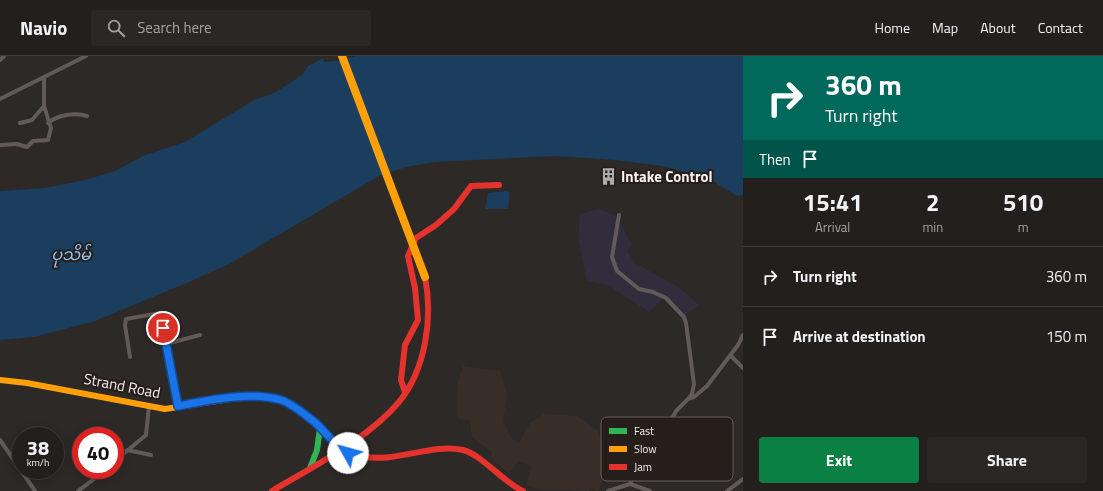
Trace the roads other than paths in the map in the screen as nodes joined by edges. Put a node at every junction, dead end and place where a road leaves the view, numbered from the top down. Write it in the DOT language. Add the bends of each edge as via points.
graph roads {
  1 [pos="4,56"];
  2 [pos="86,56"];
  3 [pos="342,56"];
  4 [pos="0,60"];
  5 [pos="44,78"];
  6 [pos="0,99"];
  7 [pos="44,106"];
  8 [pos="87,116"];
  9 [pos="48,122"];
  10 [pos="20,123"];
  11 [pos="0,145"];
  12 [pos="499,185"];
  13 [pos="619,215"];
  14 [pos="200,335"];
  15 [pos="743,335"];
  16 [pos="166,344"];
  17 [pos="730,355"];
  18 [pos="130,357"];
  19 [pos="743,368"];
  20 [pos="0,380"];
  21 [pos="405,392"];
  22 [pos="688,399"];
  23 [pos="149,406"];
  24 [pos="178,406"];
  25 [pos="673,417"];
  26 [pos="320,428"];
  27 [pos="0,440"];
  28 [pos="340,448"];
  29 [pos="127,450"];
  30 [pos="124,453"];
  31 [pos="151,455"];
  32 [pos="310,468"];
  33 [pos="94,479"];
  34 [pos="743,479"];
  35 [pos="631,481"];
  36 [pos="630,484"];
  37 [pos="35,491"];
  38 [pos="78,491"];
  39 [pos="272,491"];
  40 [pos="523,491"];
  41 [pos="608,491"];
  42 [pos="650,491"];
  43 [pos="727,491"];
  1 -- 4 [label="street"];
  2 -- 5 [label="street"];
  3 -- 21 [label="main road, bridge" via="425,277 429,306 427,333 413,380"];
  5 -- 6 [label="street"];
  5 -- 7 [label="street"];
  7 -- 9 [label="street"];
  7 -- 10 [label="street" via="32,120"];
  8 -- 9 [label="street" via="79,113"];
  9 -- 11 [label="street" via="50,132 46,141 33,141 27,147 17,144"];
  12 -- 21 [label="main road" via="471,186 454,209 416,238 408,256 418,320 405,345 401,380"];
  13 -- 22 [label="street" via="612,257 617,271 639,289 666,298 684,317 694,384"];
  14 -- 16 [label="street"];
  15 -- 17 [label="street"];
  16 -- 18 [label="street" via="160,313 126,319"];
  16 -- 24 [label="street"];
  17 -- 19 [label="street"];
  17 -- 22 [label="street" via="707,386"];
  20 -- 23 [label="main road, Strand Road"];
  21 -- 28 [label="main road" via="377,423"];
  22 -- 25 [label="street"];
  23 -- 24 [label="main road, Strand Road" via="165,409"];
  23 -- 29 [label="street" via="146,435"];
  24 -- 26 [label="main road, Strand Road" via="228,398 269,397 283,401"];
  26 -- 28 [label="main road, Strand Road"];
  26 -- 32 [label="main road" via="317,450"];
  27 -- 37 [label="street"];
  28 -- 32 [label="main road"];
  28 -- 40 [label="main road" via="348,453 372,458 462,450"];
  29 -- 30 [label="street"];
  29 -- 31 [label="street"];
  32 -- 39 [label="main road"];
  33 -- 38 [label="street"];
  34 -- 43 [label="street"];
  35 -- 36 [label="street"];
  36 -- 41 [label="street"];
  36 -- 42 [label="street"];
}
